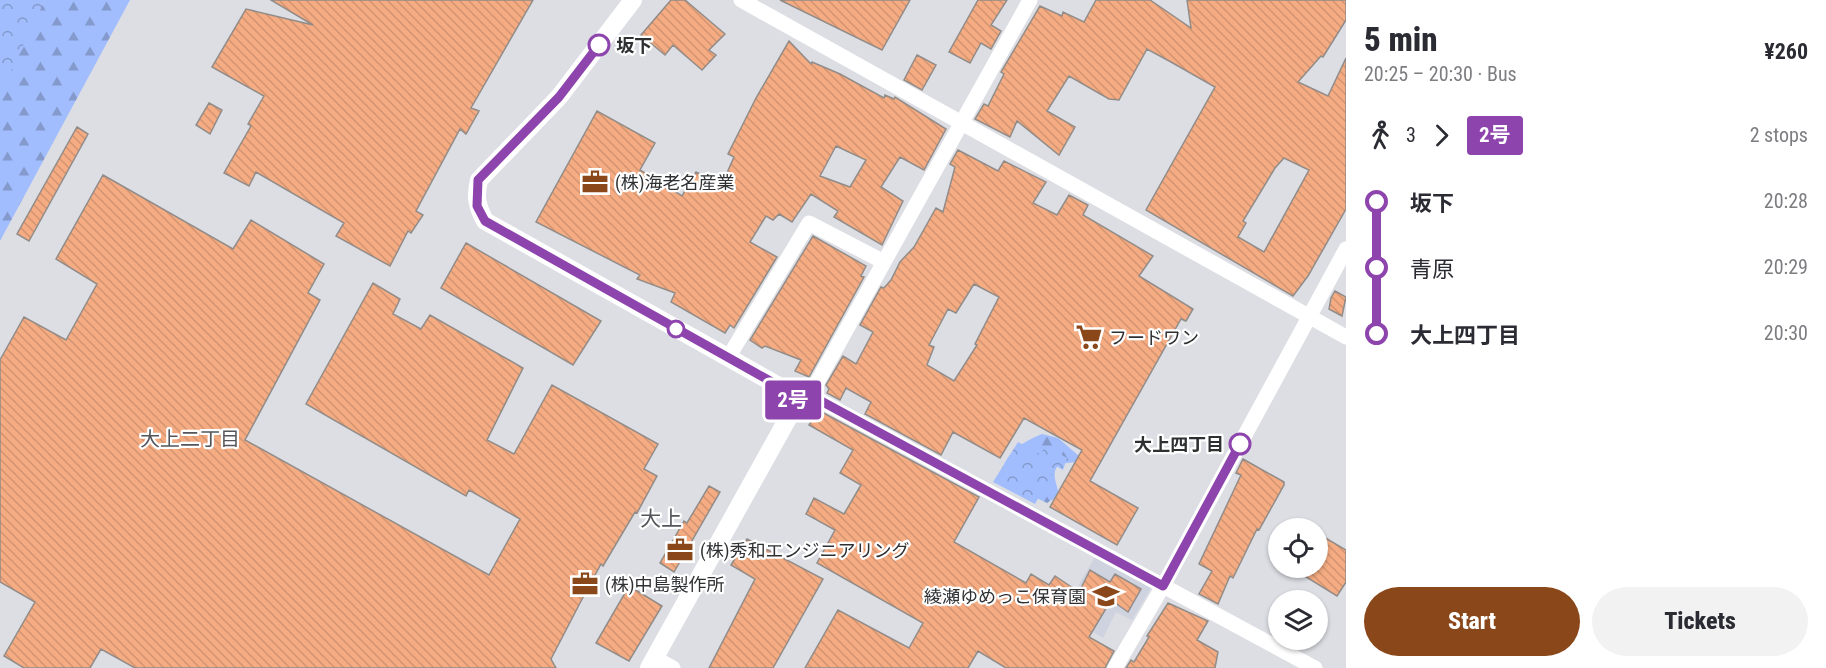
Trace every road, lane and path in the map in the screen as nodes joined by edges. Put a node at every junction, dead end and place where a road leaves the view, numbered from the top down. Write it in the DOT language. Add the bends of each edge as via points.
graph roads {
  1 [pos="633,0"];
  2 [pos="741,0"];
  3 [pos="1030,0"];
  4 [pos="962,123"];
  5 [pos="1346,249"];
  6 [pos="884,262"];
  7 [pos="1310,316"];
  8 [pos="1346,337"];
  9 [pos="728,358"];
  10 [pos="802,398"];
  11 [pos="1163,586"];
  12 [pos="652,663"];
  13 [pos="673,668"];
  14 [pos="1115,668"];
  15 [pos="1315,668"];
  1 -- 9 [label="street" via="559,97 478,180 477,206 485,221"];
  2 -- 4 [label="street"];
  3 -- 4 [label="street"];
  4 -- 6 [label="street"];
  4 -- 7 [label="street"];
  5 -- 7 [label="street"];
  6 -- 9 [label="street" via="809,223"];
  6 -- 10 [label="street"];
  7 -- 8 [label="street"];
  7 -- 11 [label="street"];
  9 -- 10 [label="street"];
  10 -- 11 [label="street"];
  10 -- 12 [label="street"];
  11 -- 14 [label="street"];
  11 -- 15 [label="street"];
  12 -- 13 [label="street"];
}
